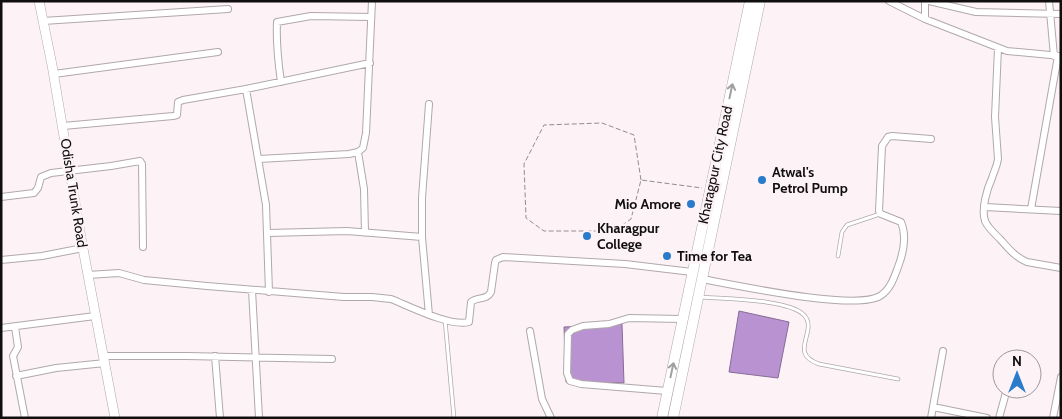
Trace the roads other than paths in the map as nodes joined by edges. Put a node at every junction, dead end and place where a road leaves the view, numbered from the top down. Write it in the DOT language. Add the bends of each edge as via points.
graph roads {
  1 [pos="39,1"];
  2 [pos="372,1"];
  3 [pos="750,1"];
  4 [pos="760,1"];
  5 [pos="889,1"];
  6 [pos="927,1"];
  7 [pos="1050,1"];
  8 [pos="228,9"];
  9 [pos="1050,14"];
  10 [pos="1061,14"];
  11 [pos="371,17"];
  12 [pos="925,19"];
  13 [pos="44,21"];
  14 [pos="998,48"];
  15 [pos="218,52"];
  16 [pos="1058,56"];
  17 [pos="370,62"];
  18 [pos="54,74"];
  19 [pos="281,82"];
  20 [pos="246,89"];
  21 [pos="429,104"];
  22 [pos="63,126"];
  23 [pos="931,140"];
  24 [pos="358,152"];
  25 [pos="259,159"];
  26 [pos="70,171"];
  27 [pos="1,197"];
  28 [pos="985,207"];
  29 [pos="1031,209"];
  30 [pos="1061,211"];
  31 [pos="881,214"];
  32 [pos="268,233"];
  33 [pos="365,233"];
  34 [pos="422,237"];
  35 [pos="144,247"];
  36 [pos="83,248"];
  37 [pos="838,256"];
  38 [pos="1,260"];
  39 [pos="1061,268"];
  40 [pos="692,272"];
  41 [pos="88,275"];
  42 [pos="702,279"];
  43 [pos="252,290"];
  44 [pos="269,292"];
  45 [pos="698,297"];
  46 [pos="430,315"];
  47 [pos="95,316"];
  48 [pos="445,319"];
  49 [pos="682,319"];
  50 [pos="16,327"];
  51 [pos="1,328"];
  52 [pos="530,331"];
  53 [pos="943,352"];
  54 [pos="215,356"];
  55 [pos="255,358"];
  56 [pos="332,359"];
  57 [pos="104,360"];
  58 [pos="16,376"];
  59 [pos="1061,377"];
  60 [pos="898,379"];
  61 [pos="667,391"];
  62 [pos="1005,399"];
  63 [pos="933,407"];
  64 [pos="25,418"];
  65 [pos="115,418"];
  66 [pos="220,418"];
  67 [pos="259,418"];
  68 [pos="454,418"];
  69 [pos="551,418"];
  70 [pos="662,418"];
  71 [pos="673,418"];
  72 [pos="931,418"];
  73 [pos="987,418"];
  74 [pos="1000,418"];
  75 [pos="1053,418"];
  1 -- 13 [label="main road, Odisha Trunk Road"];
  2 -- 11 [label="street"];
  40 -- 3 [label="main road, Kharagpur City Road, one-way"];
  4 -- 42 [label="main road"];
  5 -- 12 [label="street"];
  6 -- 9 [label="street" via="976,12"];
  6 -- 12 [label="street"];
  7 -- 9 [label="street"];
  8 -- 13 [label="street"];
  9 -- 10 [label="street"];
  9 -- 16 [label="street"];
  11 -- 17 [label="street"];
  11 -- 19 [label="street" via="311,16 278,21 276,42"];
  12 -- 14 [label="street"];
  13 -- 18 [label="main road, Odisha Trunk Road"];
  14 -- 16 [label="street"];
  14 -- 28 [label="street" via="995,117 998,160"];
  15 -- 18 [label="street"];
  16 -- 29 [label="street"];
  17 -- 19 [label="street"];
  17 -- 24 [label="street" via="366,133 363,148"];
  18 -- 22 [label="main road, Odisha Trunk Road"];
  19 -- 20 [label="street"];
  20 -- 22 [label="street" via="180,101 174,116"];
  20 -- 25 [label="street"];
  21 -- 34 [label="street"];
  22 -- 26 [label="main road, Odisha Trunk Road"];
  23 -- 31 [label="street" via="892,136 884,141 878,205"];
  24 -- 25 [label="street"];
  24 -- 33 [label="street" via="364,189"];
  25 -- 32 [label="street"];
  26 -- 27 [label="street" via="46,174 34,194"];
  26 -- 35 [label="street" via="140,161"];
  26 -- 36 [label="main road, Odisha Trunk Road"];
  28 -- 29 [label="street"];
  28 -- 39 [label="street" via="985,220 1013,254 1027,262"];
  29 -- 30 [label="street"];
  31 -- 37 [label="lane" via="847,225 842,232"];
  31 -- 42 [label="street" via="901,222 903,243 894,280 880,297 844,301"];
  32 -- 33 [label="street"];
  32 -- 44 [label="street"];
  33 -- 34 [label="street"];
  34 -- 46 [label="street"];
  36 -- 38 [label="street"];
  36 -- 41 [label="main road, Odisha Trunk Road"];
  40 -- 48 [label="street" via="625,264 503,257 494,263 489,296 471,302 469,322"];
  40 -- 49 [label="main road, Kharagpur City Road"];
  41 -- 43 [label="street" via="119,273 144,280"];
  41 -- 47 [label="main road, Odisha Trunk Road"];
  42 -- 45 [label="main road"];
  43 -- 44 [label="street"];
  43 -- 55 [label="street"];
  44 -- 46 [label="street" via="382,297"];
  45 -- 60 [label="lane" via="754,300 802,313 807,327 804,352 811,362"];
  45 -- 71 [label="main road"];
  46 -- 48 [label="street"];
  47 -- 50 [label="street"];
  47 -- 57 [label="main road, Odisha Trunk Road"];
  48 -- 68 [label="lane"];
  61 -- 49 [label="main road, Kharagpur City Road, one-way"];
  49 -- 61 [label="street" via="629,318 583,326 568,334 567,373 570,381"];
  50 -- 51 [label="street"];
  50 -- 58 [label="street" via="18,347 12,356"];
  52 -- 69 [label="street" via="542,399"];
  53 -- 63 [label="street"];
  54 -- 55 [label="street"];
  54 -- 57 [label="street"];
  54 -- 66 [label="street"];
  55 -- 56 [label="street"];
  55 -- 67 [label="street"];
  57 -- 58 [label="street"];
  57 -- 65 [label="main road, Odisha Trunk Road"];
  58 -- 64 [label="street"];
  59 -- 75 [label="street"];
  61 -- 70 [label="main road, Kharagpur City Road"];
  62 -- 74 [label="street"];
  63 -- 72 [label="street"];
  63 -- 73 [label="street"];
}
